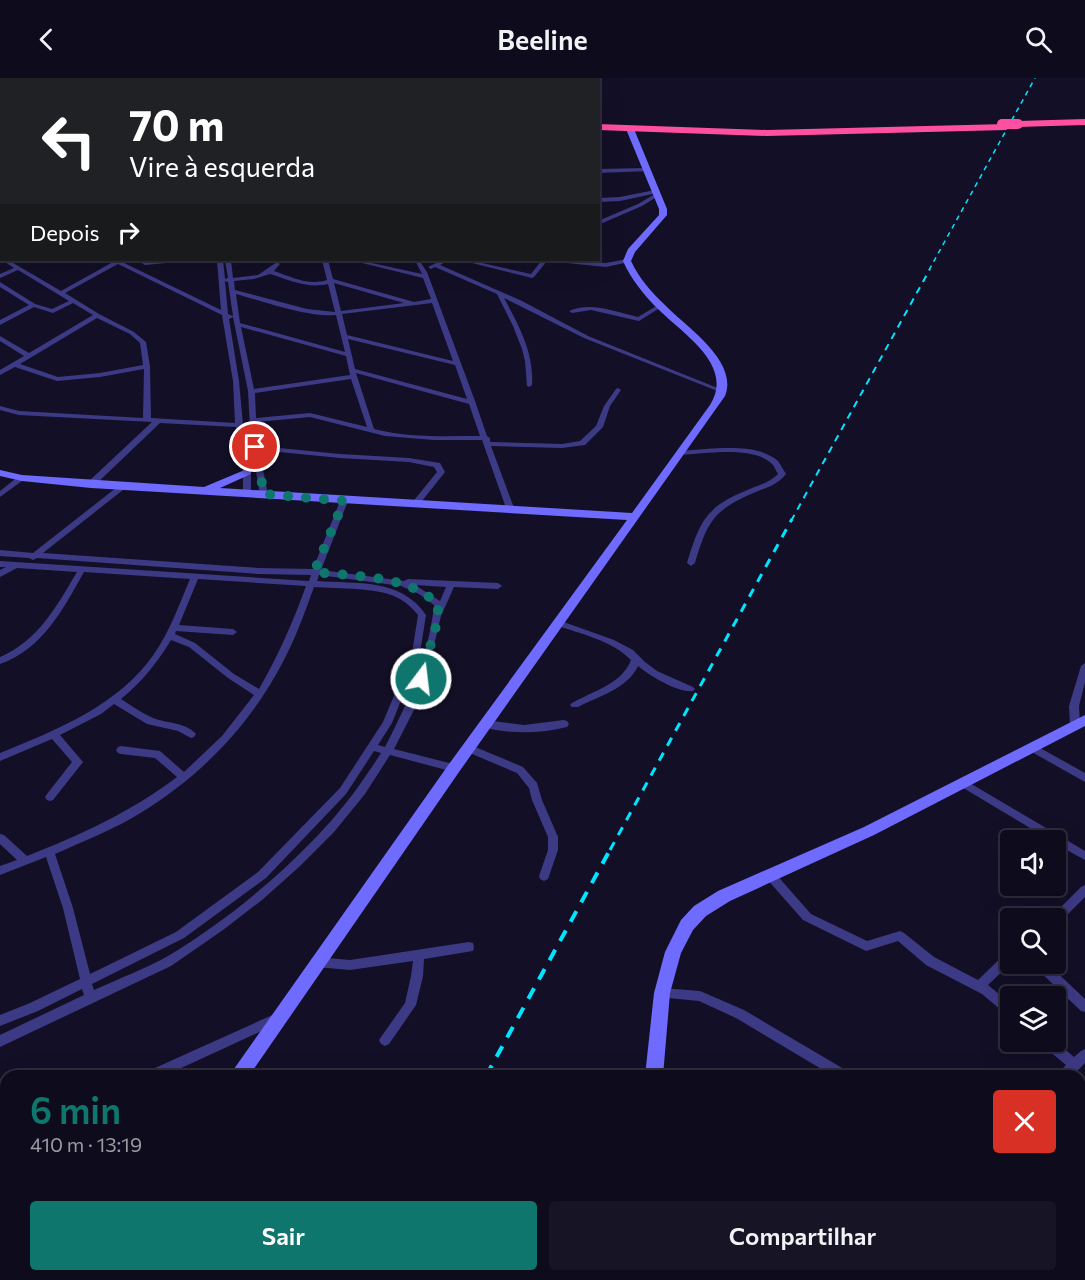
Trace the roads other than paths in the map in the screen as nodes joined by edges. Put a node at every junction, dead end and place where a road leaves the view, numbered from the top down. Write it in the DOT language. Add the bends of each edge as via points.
graph roads {
  1 [pos="1085,124"];
  2 [pos="600,126"];
  3 [pos="600,126"];
  4 [pos="1004,126"];
  5 [pos="1019,126"];
  6 [pos="630,129"];
  7 [pos="647,170"];
  8 [pos="600,171"];
  9 [pos="656,194"];
  10 [pos="600,200"];
  11 [pos="600,223"];
  12 [pos="7,261"];
  13 [pos="116,261"];
  14 [pos="120,261"];
  15 [pos="145,261"];
  16 [pos="220,261"];
  17 [pos="228,261"];
  18 [pos="325,261"];
  19 [pos="358,261"];
  20 [pos="417,261"];
  21 [pos="467,261"];
  22 [pos="544,261"];
  23 [pos="560,261"];
  24 [pos="440,262"];
  25 [pos="277,264"];
  26 [pos="606,265"];
  27 [pos="629,266"];
  28 [pos="19,268"];
  29 [pos="271,272"];
  30 [pos="145,274"];
  31 [pos="424,275"];
  32 [pos="0,276"];
  33 [pos="232,280"];
  34 [pos="222,281"];
  35 [pos="332,281"];
  36 [pos="0,284"];
  37 [pos="61,293"];
  38 [pos="499,293"];
  39 [pos="234,295"];
  40 [pos="224,300"];
  41 [pos="73,301"];
  42 [pos="434,301"];
  43 [pos="201,304"];
  44 [pos="417,304"];
  45 [pos="33,305"];
  46 [pos="660,306"];
  47 [pos="572,311"];
  48 [pos="339,314"];
  49 [pos="97,315"];
  50 [pos="225,316"];
  51 [pos="237,321"];
  52 [pos="0,323"];
  53 [pos="346,337"];
  54 [pos="0,338"];
  55 [pos="27,355"];
  56 [pos="348,355"];
  57 [pos="13,364"];
  58 [pos="458,364"];
  59 [pos="147,366"];
  60 [pos="0,372"];
  61 [pos="353,373"];
  62 [pos="529,385"];
  63 [pos="618,390"];
  64 [pos="251,392"];
  65 [pos="722,392"];
  66 [pos="473,403"];
  67 [pos="0,408"];
  68 [pos="147,419"];
  69 [pos="254,420"];
  70 [pos="158,421"];
  71 [pos="239,426"];
  72 [pos="371,430"];
  73 [pos="487,441"];
  74 [pos="255,447"];
  75 [pos="243,448"];
  76 [pos="680,453"];
  77 [pos="247,472"];
  78 [pos="0,473"];
  79 [pos="22,478"];
  80 [pos="91,484"];
  81 [pos="124,486"];
  82 [pos="204,491"];
  83 [pos="247,494"];
  84 [pos="264,494"];
  85 [pos="0,495"];
  86 [pos="344,501"];
  87 [pos="415,504"];
  88 [pos="510,508"];
  89 [pos="634,517"];
  90 [pos="0,553"];
  91 [pos="36,555"];
  92 [pos="142,563"];
  93 [pos="692,563"];
  94 [pos="0,564"];
  95 [pos="15,566"];
  96 [pos="81,571"];
  97 [pos="314,572"];
  98 [pos="0,574"];
  99 [pos="136,574"];
  100 [pos="194,578"];
  101 [pos="401,582"];
  102 [pos="310,584"];
  103 [pos="451,584"];
  104 [pos="498,586"];
  105 [pos="438,619"];
  106 [pos="558,623"];
  107 [pos="172,632"];
  108 [pos="233,632"];
  109 [pos="416,653"];
  110 [pos="428,655"];
  111 [pos="636,659"];
  112 [pos="0,661"];
  113 [pos="1085,666"];
  114 [pos="690,689"];
  115 [pos="260,694"];
  116 [pos="115,700"];
  117 [pos="575,705"];
  118 [pos="1080,722"];
  119 [pos="485,724"];
  120 [pos="564,724"];
  121 [pos="191,734"];
  122 [pos="54,735"];
  123 [pos="372,747"];
  124 [pos="468,748"];
  125 [pos="1033,748"];
  126 [pos="121,750"];
  127 [pos="388,751"];
  128 [pos="0,758"];
  129 [pos="454,768"];
  130 [pos="184,777"];
  131 [pos="1085,778"];
  132 [pos="963,783"];
  133 [pos="50,797"];
  134 [pos="0,838"];
  135 [pos="49,851"];
  136 [pos="1085,856"];
  137 [pos="25,861"];
  138 [pos="0,871"];
  139 [pos="544,876"];
  140 [pos="770,876"];
  141 [pos="1085,890"];
  142 [pos="1066,909"];
  143 [pos="468,947"];
  144 [pos="419,954"];
  145 [pos="316,962"];
  146 [pos="1000,966"];
  147 [pos="1051,974"];
  148 [pos="85,981"];
  149 [pos="979,986"];
  150 [pos="662,993"];
  151 [pos="90,998"];
  152 [pos="1000,1002"];
  153 [pos="1085,1006"];
  154 [pos="277,1018"];
  155 [pos="0,1021"];
  156 [pos="385,1040"];
  157 [pos="0,1041"];
  158 [pos="1059,1052"];
  159 [pos="1085,1055"];
  160 [pos="1073,1064"];
  161 [pos="163,1070"];
  162 [pos="242,1070"];
  163 [pos="655,1070"];
  164 [pos="835,1070"];
  165 [pos="1068,1070"];
  1 -- 5 [label="highway"];
  1 -- 5 [label="highway"];
  2 -- 4 [label="highway" via="769,131"];
  3 -- 6 [label="highway"];
  4 -- 5 [label="highway, bridge"];
  4 -- 6 [label="highway" via="778,133"];
  6 -- 7 [label="street"];
  7 -- 8 [label="street"];
  7 -- 9 [label="street"];
  9 -- 10 [label="street"];
  9 -- 11 [label="street"];
  9 -- 27 [label="street" via="663,215 632,251"];
  12 -- 28 [label="street"];
  13 -- 37 [label="street"];
  14 -- 30 [label="street"];
  15 -- 30 [label="street"];
  16 -- 34 [label="street"];
  17 -- 33 [label="street"];
  18 -- 35 [label="street"];
  19 -- 31 [label="street"];
  20 -- 31 [label="street"];
  21 -- 22 [label="street" via="532,276"];
  23 -- 26 [label="street"];
  24 -- 31 [label="street"];
  24 -- 38 [label="street"];
  25 -- 29 [label="street"];
  26 -- 27 [label="street"];
  26 -- 27 [label="street"];
  27 -- 46 [label="street"];
  28 -- 32 [label="street"];
  28 -- 37 [label="street"];
  29 -- 33 [label="street"];
  29 -- 35 [label="street" via="307,284"];
  30 -- 43 [label="street"];
  31 -- 42 [label="street"];
  33 -- 34 [label="street"];
  33 -- 39 [label="street"];
  34 -- 40 [label="street"];
  35 -- 44 [label="street"];
  35 -- 48 [label="street"];
  36 -- 45 [label="street"];
  37 -- 41 [label="street"];
  38 -- 62 [label="street" via="532,369"];
  38 -- 65 [label="street" via="586,337"];
  39 -- 40 [label="street"];
  39 -- 48 [label="street"];
  39 -- 51 [label="street"];
  40 -- 43 [label="street"];
  40 -- 50 [label="street"];
  41 -- 45 [label="street" via="53,311"];
  41 -- 49 [label="street"];
  42 -- 44 [label="street"];
  42 -- 58 [label="street"];
  43 -- 50 [label="street"];
  44 -- 48 [label="street"];
  45 -- 52 [label="street"];
  46 -- 47 [label="street" via="639,319 591,308"];
  46 -- 65 [label="street" via="712,356 722,378"];
  48 -- 53 [label="street"];
  49 -- 55 [label="street"];
  49 -- 59 [label="street" via="144,342"];
  50 -- 51 [label="street"];
  50 -- 71 [label="street"];
  51 -- 56 [label="street"];
  51 -- 64 [label="street"];
  53 -- 56 [label="street"];
  53 -- 58 [label="street"];
  54 -- 55 [label="street"];
  55 -- 57 [label="street"];
  56 -- 61 [label="street"];
  57 -- 59 [label="street" via="57,380"];
  57 -- 60 [label="street"];
  58 -- 66 [label="street"];
  59 -- 68 [label="street"];
  61 -- 64 [label="street"];
  61 -- 66 [label="street"];
  61 -- 72 [label="street"];
  63 -- 73 [label="street" via="599,427 582,443 562,446"];
  64 -- 69 [label="street"];
  65 -- 76 [label="street"];
  66 -- 73 [label="street"];
  67 -- 68 [label="street" via="19,413"];
  68 -- 70 [label="street"];
  69 -- 72 [label="street" via="310,416"];
  69 -- 74 [label="street"];
  70 -- 71 [label="street"];
  70 -- 80 [label="street"];
  71 -- 75 [label="street"];
  72 -- 73 [label="street" via="410,437"];
  73 -- 88 [label="street"];
  74 -- 75 [label="street"];
  74 -- 84 [label="street"];
  74 -- 87 [label="street" via="327,456 414,459 437,465 441,472"];
  75 -- 77 [label="street"];
  76 -- 89 [label="street"];
  76 -- 93 [label="street" via="753,452 769,458 782,474 776,482 733,498 708,517 700,530"];
  77 -- 82 [label="street"];
  77 -- 83 [label="street"];
  78 -- 79 [label="street"];
  79 -- 80 [label="street"];
  79 -- 85 [label="street"];
  80 -- 81 [label="street"];
  81 -- 82 [label="street"];
  81 -- 91 [label="street"];
  82 -- 83 [label="street"];
  83 -- 84 [label="street"];
  84 -- 86 [label="street"];
  86 -- 87 [label="street"];
  86 -- 97 [label="street"];
  87 -- 88 [label="street"];
  88 -- 89 [label="street"];
  89 -- 106 [label="street"];
  90 -- 91 [label="street"];
  91 -- 92 [label="street"];
  91 -- 95 [label="street"];
  92 -- 97 [label="street"];
  92 -- 99 [label="street"];
  94 -- 95 [label="street"];
  95 -- 96 [label="street"];
  95 -- 98 [label="street"];
  96 -- 99 [label="street"];
  96 -- 112 [label="street" via="42,633 18,654"];
  97 -- 101 [label="street"];
  97 -- 102 [label="street"];
  99 -- 100 [label="street"];
  100 -- 102 [label="street"];
  100 -- 107 [label="street"];
  101 -- 103 [label="street"];
  101 -- 105 [label="street" via="438,604"];
  102 -- 109 [label="street" via="375,588 410,600 422,615"];
  102 -- 115 [label="street" via="287,645"];
  103 -- 104 [label="street"];
  103 -- 105 [label="street"];
  105 -- 110 [label="street"];
  106 -- 111 [label="street" via="615,644"];
  106 -- 119 [label="street"];
  107 -- 108 [label="street"];
  107 -- 115 [label="street"];
  107 -- 116 [label="street" via="144,672"];
  109 -- 110 [label="street"];
  109 -- 123 [label="street" via="387,723"];
  110 -- 127 [label="street" via="407,718"];
  111 -- 114 [label="street" via="657,676"];
  111 -- 117 [label="street" via="615,686"];
  113 -- 118 [label="street" via="1074,706"];
  115 -- 130 [label="street" via="223,741"];
  116 -- 121 [label="street" via="150,721"];
  116 -- 122 [label="street"];
  118 -- 125 [label="street"];
  119 -- 120 [label="street" via="547,728"];
  119 -- 124 [label="street"];
  122 -- 128 [label="street"];
  122 -- 133 [label="street" via="78,762"];
  123 -- 127 [label="street"];
  123 -- 148 [label="street" via="343,791 262,874 180,934"];
  124 -- 129 [label="street"];
  124 -- 139 [label="street" via="520,770 534,786 553,837"];
  125 -- 131 [label="street"];
  125 -- 132 [label="street"];
  126 -- 130 [label="street" via="157,754"];
  127 -- 129 [label="street"];
  127 -- 151 [label="street" via="321,837 253,901 178,956"];
  129 -- 145 [label="street"];
  130 -- 135 [label="street" via="137,809"];
  132 -- 136 [label="street"];
  132 -- 140 [label="street"];
  134 -- 137 [label="street"];
  135 -- 137 [label="street"];
  135 -- 148 [label="street" via="68,908"];
  137 -- 138 [label="street"];
  140 -- 149 [label="street" via="807,917 866,946 900,936 930,961"];
  140 -- 150 [label="street" via="700,911 680,938"];
  141 -- 142 [label="street"];
  143 -- 144 [label="street"];
  144 -- 145 [label="street" via="350,965"];
  144 -- 156 [label="street" via="410,1005"];
  145 -- 154 [label="street"];
  146 -- 149 [label="street"];
  147 -- 153 [label="street"];
  148 -- 151 [label="street"];
  148 -- 155 [label="street"];
  149 -- 152 [label="street"];
  150 -- 163 [label="street"];
  150 -- 164 [label="street" via="710,1000"];
  151 -- 157 [label="street"];
  154 -- 161 [label="street"];
  154 -- 162 [label="street"];
  158 -- 160 [label="street"];
  159 -- 160 [label="street"];
  160 -- 165 [label="street"];
}
